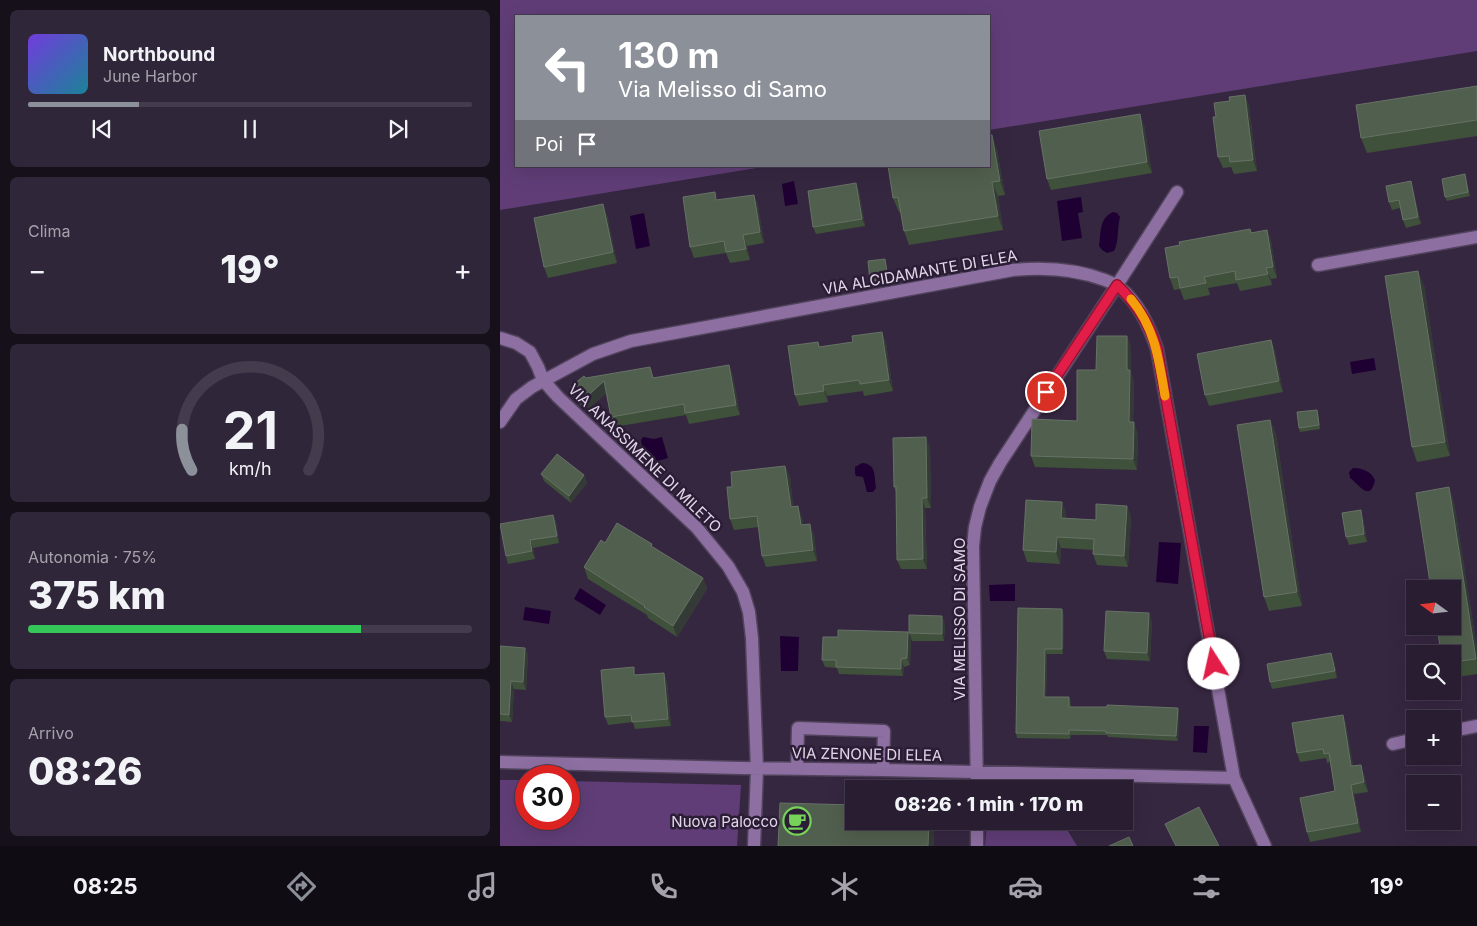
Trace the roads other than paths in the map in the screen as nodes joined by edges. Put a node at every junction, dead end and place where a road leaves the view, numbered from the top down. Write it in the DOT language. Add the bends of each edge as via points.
graph roads {
  1 [pos="1177,192"];
  2 [pos="1477,237"];
  3 [pos="1318,265"];
  4 [pos="1117,285"];
  5 [pos="500,338"];
  6 [pos="543,380"];
  7 [pos="500,422"];
  8 [pos="1477,726"];
  9 [pos="1461,729"];
  10 [pos="1406,741"];
  11 [pos="1393,744"];
  12 [pos="500,762"];
  13 [pos="757,769"];
  14 [pos="797,769"];
  15 [pos="883,770"];
  16 [pos="978,772"];
  17 [pos="1234,778"];
  18 [pos="978,780"];
  19 [pos="977,830"];
  20 [pos="754,846"];
  21 [pos="977,846"];
  22 [pos="1265,846"];
  1 -- 4 [label="street, VIA MELISSO DI SAMO"];
  2 -- 3 [label="street"];
  4 -- 6 [label="street, VIA ALCIDAMANTE DI ELEA" via="1066,271 998,272 631,341 594,354"];
  4 -- 16 [label="street, VIA MELISSO DI SAMO" via="1000,463 980,507 975,527 973,565"];
  4 -- 17 [label="street, VIA ALCIDAMANTE DI ELEA" via="1146,321 1157,349"];
  5 -- 6 [label="street, VIA ANASSIMENE DI MILETO" via="530,352"];
  6 -- 7 [label="street, VIA ALCIDAMANTE DI ELEA" via="516,399"];
  6 -- 13 [label="street, VIA ANASSIMENE DI MILETO" via="690,521 733,573 744,596 750,620"];
  8 -- 9 [label="street"];
  10 -- 11 [label="street"];
  12 -- 13 [label="street, VIA ZENONE DI ELEA"];
  13 -- 14 [label="street, VIA ZENONE DI ELEA"];
  13 -- 20 [label="street, VIA ANASSIMENE DI MILETO"];
  14 -- 15 [label="street, VIA ZENONE DI ELEA"];
  14 -- 15 [label="street" via="798,728 884,731"];
  15 -- 16 [label="street, VIA ZENONE DI ELEA"];
  16 -- 17 [label="street, VIA ZENONE DI ELEA"];
  16 -- 18 [label="street, VIA MELISSO DI SAMO"];
  17 -- 22 [label="street, VIA ALCIDAMANTE DI ELEA"];
  19 -- 21 [label="street"];
}
